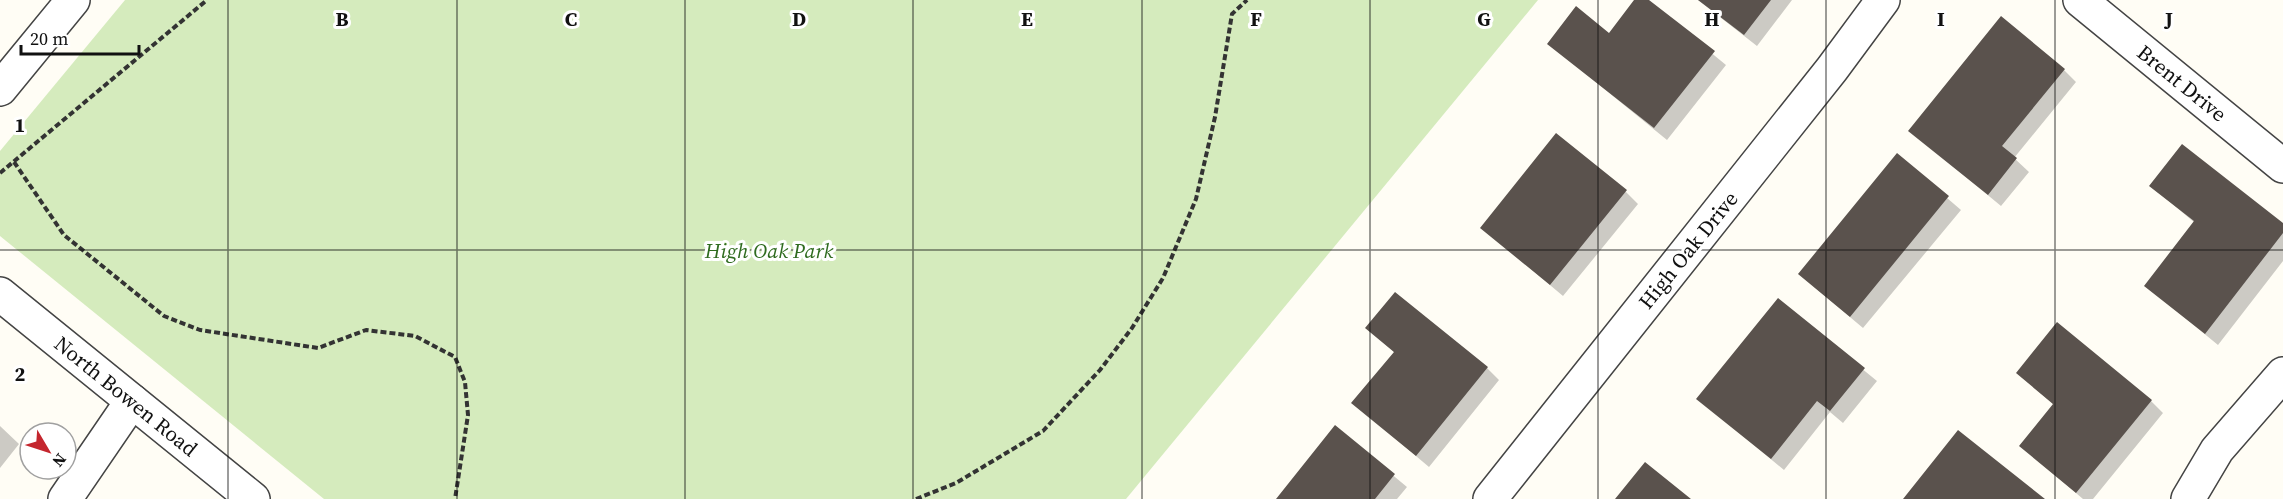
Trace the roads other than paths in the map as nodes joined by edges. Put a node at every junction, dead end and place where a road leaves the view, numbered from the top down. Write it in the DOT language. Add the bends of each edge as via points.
graph roads {
  1 [pos="73,0"];
  2 [pos="1883,0"];
  3 [pos="2080,0"];
  4 [pos="0,89"];
  5 [pos="2283,166"];
  6 [pos="0,294"];
  7 [pos="2283,374"];
  8 [pos="132,401"];
  9 [pos="65,499"];
  10 [pos="253,499"];
  11 [pos="1490,499"];
  12 [pos="2188,499"];
  1 -- 4 [label="street"];
  2 -- 11 [label="street, High Oak Drive"];
  3 -- 5 [label="street, Brent Drive"];
  6 -- 8 [label="street, North Bowen Road"];
  7 -- 12 [label="street" via="2217,450"];
  8 -- 9 [label="street"];
  8 -- 10 [label="street, North Bowen Road"];
}
